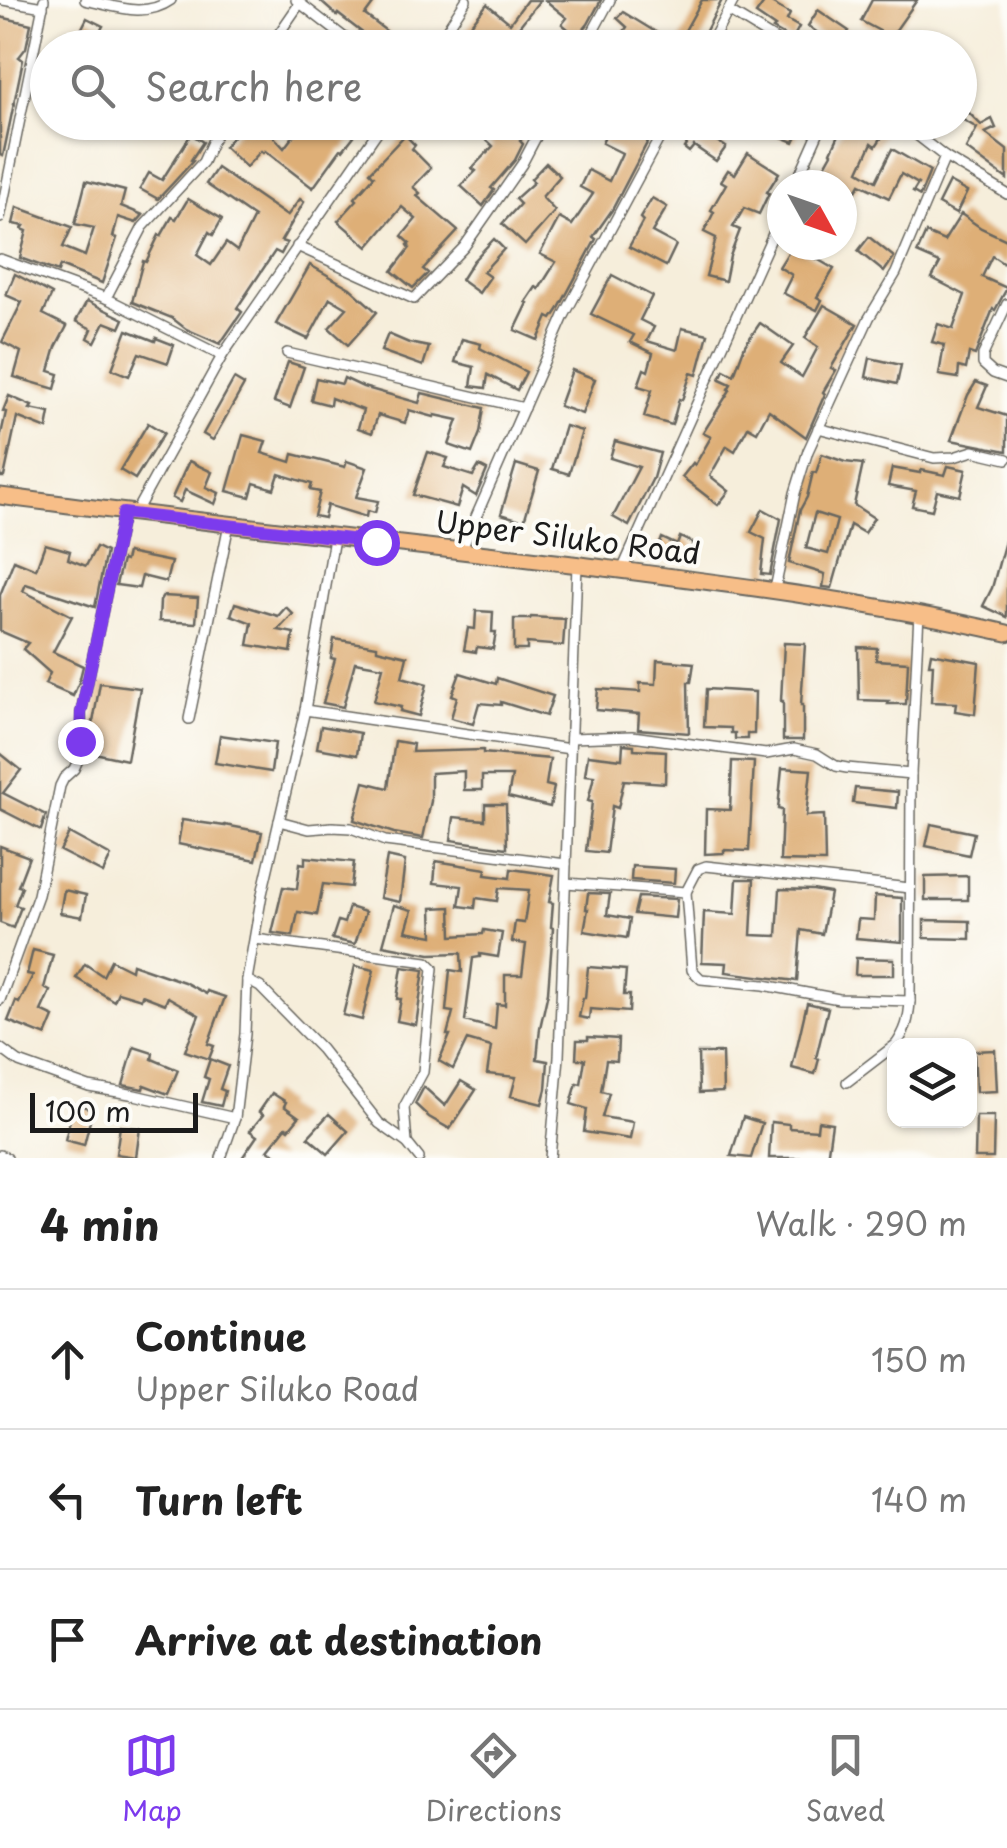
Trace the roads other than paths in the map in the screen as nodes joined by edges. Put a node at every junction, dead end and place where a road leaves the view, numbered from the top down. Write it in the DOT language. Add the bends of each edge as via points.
graph roads {
  1 [pos="3,0"];
  2 [pos="85,0"];
  3 [pos="170,0"];
  4 [pos="466,0"];
  5 [pos="610,0"];
  6 [pos="734,0"];
  7 [pos="298,1"];
  8 [pos="44,4"];
  9 [pos="728,11"];
  10 [pos="39,30"];
  11 [pos="280,30"];
  12 [pos="335,30"];
  13 [pos="447,30"];
  14 [pos="594,30"];
  15 [pos="718,30"];
  16 [pos="759,30"];
  17 [pos="30,72"];
  18 [pos="212,140"];
  19 [pos="371,140"];
  20 [pos="535,140"];
  21 [pos="657,140"];
  22 [pos="815,140"];
  23 [pos="923,140"];
  24 [pos="945,157"];
  25 [pos="802,170"];
  26 [pos="1007,194"];
  27 [pos="0,218"];
  28 [pos="297,246"];
  29 [pos="767,247"];
  30 [pos="0,260"];
  31 [pos="106,298"];
  32 [pos="1007,304"];
  33 [pos="287,354"];
  34 [pos="222,356"];
  35 [pos="1007,378"];
  36 [pos="524,408"];
  37 [pos="818,428"];
  38 [pos="1007,459"];
  39 [pos="0,496"];
  40 [pos="129,514"];
  41 [pos="229,524"];
  42 [pos="334,538"];
  43 [pos="462,550"];
  44 [pos="577,565"];
  45 [pos="622,570"];
  46 [pos="775,589"];
  47 [pos="919,613"];
  48 [pos="1007,633"];
  49 [pos="304,710"];
  50 [pos="188,719"];
  51 [pos="570,744"];
  52 [pos="910,774"];
  53 [pos="279,821"];
  54 [pos="566,864"];
  55 [pos="566,883"];
  56 [pos="910,888"];
  57 [pos="686,892"];
  58 [pos="255,939"];
  59 [pos="246,980"];
  60 [pos="0,1000"];
  61 [pos="910,1001"];
  62 [pos="901,1038"];
  63 [pos="0,1048"];
  64 [pos="887,1052"];
  65 [pos="847,1082"];
  66 [pos="235,1118"];
  67 [pos="407,1143"];
  68 [pos="0,1156"];
  69 [pos="7,1158"];
  70 [pos="222,1158"];
  71 [pos="419,1158"];
  72 [pos="550,1158"];
  1 -- 8 [label="street"];
  2 -- 3 [label="street" via="144,12"];
  4 -- 13 [label="street"];
  5 -- 14 [label="street"];
  6 -- 9 [label="street"];
  7 -- 11 [label="street"];
  7 -- 12 [label="street"];
  8 -- 10 [label="street"];
  9 -- 15 [label="street"];
  9 -- 16 [label="street"];
  17 -- 27 [label="street"];
  18 -- 31 [label="street" via="202,162 143,227"];
  19 -- 28 [label="street"];
  20 -- 28 [label="street" via="464,246 414,299"];
  21 -- 36 [label="street" via="564,316"];
  22 -- 25 [label="street"];
  23 -- 24 [label="street"];
  24 -- 26 [label="street"];
  24 -- 37 [label="street"];
  28 -- 34 [label="street"];
  29 -- 45 [label="street"];
  30 -- 31 [label="street"];
  31 -- 34 [label="street"];
  32 -- 35 [label="street" via="983,364"];
  33 -- 36 [label="street"];
  34 -- 40 [label="street"];
  36 -- 43 [label="street"];
  37 -- 38 [label="street" via="934,458 973,452"];
  37 -- 46 [label="street" via="795,493"];
  39 -- 40 [label="main road, Upper Siluko Road"];
  40 -- 41 [label="main road, Upper Siluko Road"];
  40 -- 60 [label="street" via="81,713 82,751 60,786 38,895"];
  41 -- 42 [label="main road, Upper Siluko Road"];
  41 -- 50 [label="street"];
  42 -- 43 [label="main road, Upper Siluko Road"];
  42 -- 49 [label="street"];
  43 -- 44 [label="main road, Upper Siluko Road"];
  44 -- 45 [label="main road, Upper Siluko Road"];
  44 -- 51 [label="street"];
  45 -- 46 [label="main road, Upper Siluko Road"];
  46 -- 47 [label="main road, Upper Siluko Road"];
  47 -- 48 [label="main road, Upper Siluko Road"];
  47 -- 52 [label="street"];
  49 -- 51 [label="street"];
  49 -- 53 [label="street"];
  51 -- 52 [label="street" via="632,736 766,754 794,749 836,766"];
  51 -- 54 [label="street"];
  52 -- 56 [label="street"];
  53 -- 54 [label="street"];
  53 -- 58 [label="street"];
  54 -- 55 [label="street"];
  55 -- 57 [label="street"];
  55 -- 72 [label="street"];
  56 -- 57 [label="street" via="706,866"];
  56 -- 61 [label="street"];
  57 -- 61 [label="street" via="692,970 701,978 839,999"];
  58 -- 59 [label="street"];
  58 -- 67 [label="street" via="433,968 423,1072 404,1107"];
  59 -- 66 [label="street"];
  59 -- 67 [label="street" via="321,1049 378,1122"];
  61 -- 62 [label="street"];
  63 -- 66 [label="street" via="89,1088"];
  64 -- 65 [label="street"];
  66 -- 70 [label="street"];
  67 -- 71 [label="street"];
  68 -- 69 [label="street"];
}
